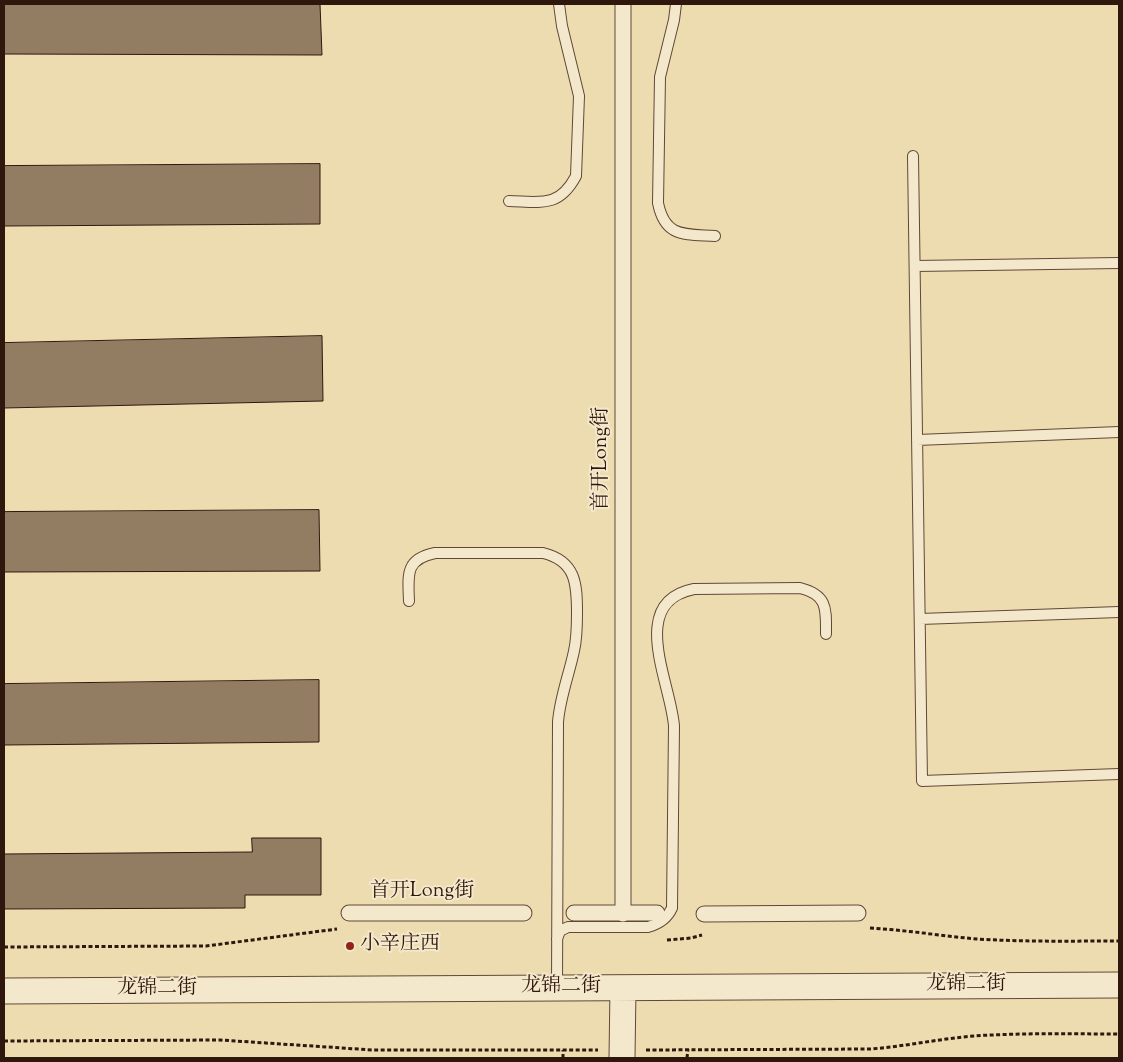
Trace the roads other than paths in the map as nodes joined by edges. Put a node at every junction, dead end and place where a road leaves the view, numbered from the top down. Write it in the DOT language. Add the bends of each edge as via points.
graph roads {
  1 [pos="559,4"];
  2 [pos="623,4"];
  3 [pos="676,4"];
  4 [pos="913,156"];
  5 [pos="509,201"];
  6 [pos="714,236"];
  7 [pos="1119,263"];
  8 [pos="915,266"];
  9 [pos="1119,432"];
  10 [pos="917,440"];
  11 [pos="408,601"];
  12 [pos="1119,612"];
  13 [pos="920,619"];
  14 [pos="826,634"];
  15 [pos="1119,774"];
  16 [pos="348,913"];
  17 [pos="524,913"];
  18 [pos="574,913"];
  19 [pos="657,913"];
  20 [pos="623,914"];
  21 [pos="704,914"];
  22 [pos="858,914"];
  23 [pos="557,939"];
  24 [pos="1119,985"];
  25 [pos="557,988"];
  26 [pos="623,988"];
  27 [pos="4,991"];
  28 [pos="622,1058"];
  1 -- 5 [label="lane" via="580,96 576,176 563,195 553,200"];
  2 -- 20 [label="street, 首开Long街"];
  3 -- 6 [label="lane" via="660,77 658,203 663,221 674,231"];
  4 -- 8 [label="lane"];
  7 -- 8 [label="lane"];
  8 -- 10 [label="lane"];
  9 -- 10 [label="lane"];
  10 -- 13 [label="lane"];
  11 -- 23 [label="lane" via="409,575 415,560 435,553 543,554 555,556 566,564 572,574 577,596 577,635 558,722"];
  12 -- 13 [label="lane"];
  13 -- 15 [label="lane" via="922,780"];
  14 -- 23 [label="lane" via="824,603 810,590 694,589 672,597 660,615 656,639 674,726 672,908 656,925 568,927 560,931"];
  16 -- 17 [label="street, 首开Long街" via="495,917"];
  18 -- 20 [label="street"];
  19 -- 20 [label="street"];
  21 -- 22 [label="street" via="723,918"];
  23 -- 25 [label="lane"];
  24 -- 26 [label="street, 龙锦二街"];
  25 -- 26 [label="street, 龙锦二街"];
  25 -- 27 [label="street, 龙锦二街"];
  26 -- 28 [label="street"];
}
